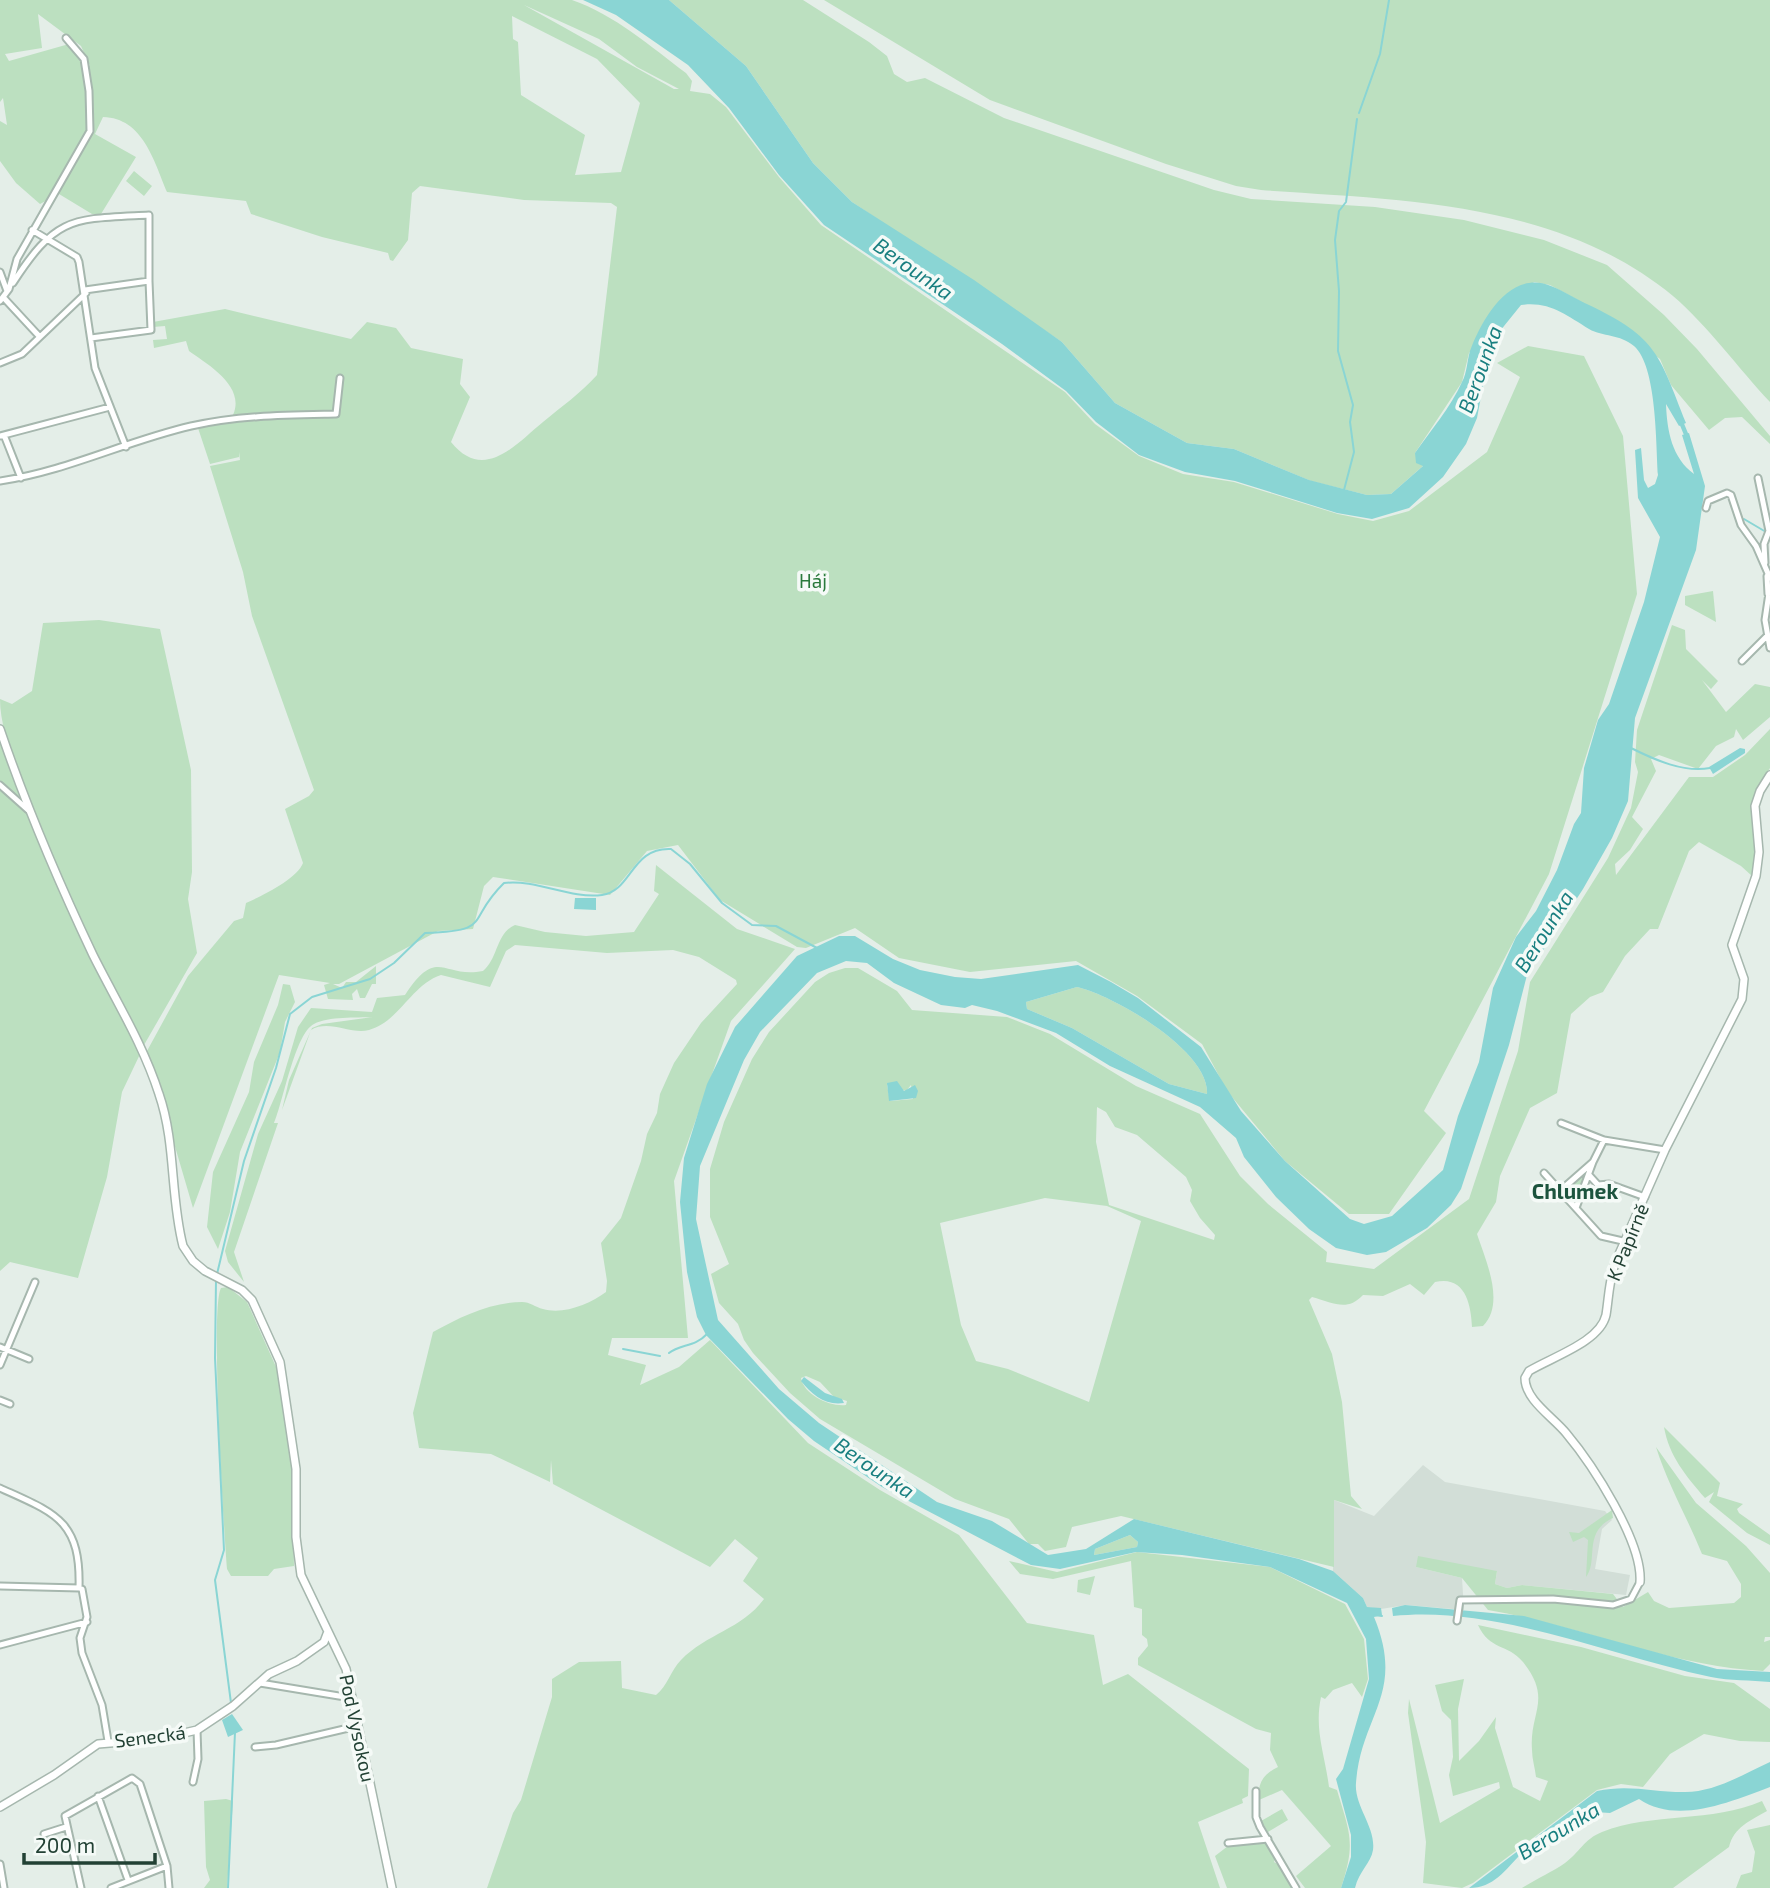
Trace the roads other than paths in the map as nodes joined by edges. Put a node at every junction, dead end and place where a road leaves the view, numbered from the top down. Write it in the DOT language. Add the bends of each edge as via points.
graph roads {
  1 [pos="66,38"];
  2 [pos="32,230"];
  3 [pos="47,239"];
  4 [pos="0,272"];
  5 [pos="149,281"];
  6 [pos="8,290"];
  7 [pos="85,291"];
  8 [pos="1,299"];
  9 [pos="39,336"];
  10 [pos="91,338"];
  11 [pos="0,363"];
  12 [pos="340,378"];
  13 [pos="110,407"];
  14 [pos="2,435"];
  15 [pos="126,447"];
  16 [pos="21,478"];
  17 [pos="1758,478"];
  18 [pos="0,481"];
  19 [pos="1706,508"];
  20 [pos="1769,531"];
  21 [pos="1766,571"];
  22 [pos="1770,578"];
  23 [pos="1769,593"];
  24 [pos="1766,637"];
  25 [pos="1770,648"];
  26 [pos="1742,660"];
  27 [pos="0,729"];
  28 [pos="1770,775"];
  29 [pos="0,785"];
  30 [pos="27,810"];
  31 [pos="1561,1123"];
  32 [pos="1604,1140"];
  33 [pos="1665,1150"];
  34 [pos="1593,1162"];
  35 [pos="1544,1173"];
  36 [pos="1589,1175"];
  37 [pos="1560,1191"];
  38 [pos="1646,1197"];
  39 [pos="1576,1208"];
  40 [pos="1627,1242"];
  41 [pos="35,1282"];
  42 [pos="3,1348"];
  43 [pos="29,1359"];
  44 [pos="0,1365"];
  45 [pos="0,1400"];
  46 [pos="10,1404"];
  47 [pos="0,1488"];
  48 [pos="1640,1582"];
  49 [pos="0,1586"];
  50 [pos="79,1588"];
  51 [pos="1457,1621"];
  52 [pos="87,1622"];
  53 [pos="327,1634"];
  54 [pos="0,1645"];
  55 [pos="260,1683"];
  56 [pos="351,1698"];
  57 [pos="357,1726"];
  58 [pos="197,1730"];
  59 [pos="108,1741"];
  60 [pos="255,1747"];
  61 [pos="193,1782"];
  62 [pos="1256,1791"];
  63 [pos="98,1796"];
  64 [pos="0,1807"];
  65 [pos="66,1827"];
  66 [pos="44,1834"];
  67 [pos="1268,1839"];
  68 [pos="1227,1843"];
  69 [pos="0,1864"];
  70 [pos="167,1866"];
  71 [pos="128,1880"];
  72 [pos="5,1888"];
  73 [pos="81,1888"];
  74 [pos="111,1888"];
  75 [pos="169,1888"];
  76 [pos="392,1888"];
  77 [pos="1296,1888"];
  1 -- 2 [label="street" via="84,59 90,131"];
  2 -- 3 [label="street"];
  2 -- 6 [label="street"];
  3 -- 5 [label="street" via="79,220 149,215"];
  3 -- 6 [label="street"];
  3 -- 7 [label="street" via="77,257"];
  4 -- 6 [label="street"];
  5 -- 7 [label="street"];
  5 -- 10 [label="street" via="151,330"];
  6 -- 8 [label="street"];
  7 -- 9 [label="street"];
  7 -- 10 [label="street"];
  8 -- 9 [label="street"];
  9 -- 11 [label="street" via="22,354"];
  10 -- 13 [label="street" via="95,368"];
  12 -- 15 [label="street" via="336,414 238,417 190,426"];
  13 -- 14 [label="street"];
  13 -- 15 [label="street"];
  14 -- 16 [label="street"];
  15 -- 16 [label="street"];
  16 -- 18 [label="street"];
  17 -- 20 [label="street"];
  19 -- 21 [label="street" via="1708,501 1731,495"];
  20 -- 21 [label="street" via="1764,550"];
  21 -- 22 [label="street"];
  21 -- 23 [label="street"];
  23 -- 24 [label="street"];
  24 -- 25 [label="street"];
  24 -- 26 [label="street"];
  27 -- 30 [label="street, Pod Vysokou"];
  28 -- 33 [label="street, K Papírně" via="1757,799 1756,876 1732,945 1744,992"];
  29 -- 30 [label="street"];
  30 -- 53 [label="street, Pod Vysokou" via="94,956 144,1050 168,1129 183,1246 205,1271 242,1290 251,1300 280,1362 296,1469 301,1575"];
  31 -- 32 [label="street"];
  32 -- 33 [label="street"];
  32 -- 34 [label="street"];
  33 -- 38 [label="street, K Papírně"];
  34 -- 36 [label="street"];
  34 -- 37 [label="street"];
  35 -- 37 [label="street"];
  36 -- 38 [label="street" via="1598,1185 1609,1184"];
  36 -- 39 [label="street"];
  37 -- 39 [label="street"];
  38 -- 40 [label="street, K Papírně"];
  39 -- 40 [label="street" via="1601,1236"];
  40 -- 48 [label="street, K Papírně" via="1610,1275 1600,1329 1587,1341 1529,1371 1525,1382 1528,1393 1592,1467 1620,1515"];
  41 -- 42 [label="street"];
  42 -- 43 [label="street"];
  42 -- 44 [label="street"];
  45 -- 46 [label="street"];
  47 -- 50 [label="street" via="45,1509 68,1527 80,1569"];
  48 -- 51 [label="street" via="1631,1599 1620,1604 1460,1600"];
  49 -- 50 [label="street"];
  50 -- 52 [label="street"];
  52 -- 54 [label="street"];
  52 -- 59 [label="street" via="80,1638 82,1653 102,1705"];
  53 -- 55 [label="street, Senecká" via="324,1642"];
  53 -- 56 [label="street, Pod Vysokou" via="346,1669"];
  55 -- 56 [label="street"];
  55 -- 58 [label="street, Senecká"];
  56 -- 57 [label="street, Pod Vysokou"];
  57 -- 60 [label="street"];
  57 -- 76 [label="street, Pod Vysokou"];
  58 -- 59 [label="street, Senecká" via="158,1739"];
  58 -- 61 [label="street"];
  59 -- 64 [label="street, Senecká"];
  62 -- 67 [label="street" via="1256,1817"];
  63 -- 65 [label="street" via="67,1814"];
  63 -- 70 [label="street" via="132,1778 138,1780"];
  63 -- 71 [label="street"];
  65 -- 66 [label="street"];
  65 -- 73 [label="street"];
  67 -- 68 [label="street"];
  67 -- 77 [label="street"];
  69 -- 72 [label="street"];
  70 -- 71 [label="street"];
  70 -- 75 [label="street"];
  71 -- 74 [label="street"];
}
